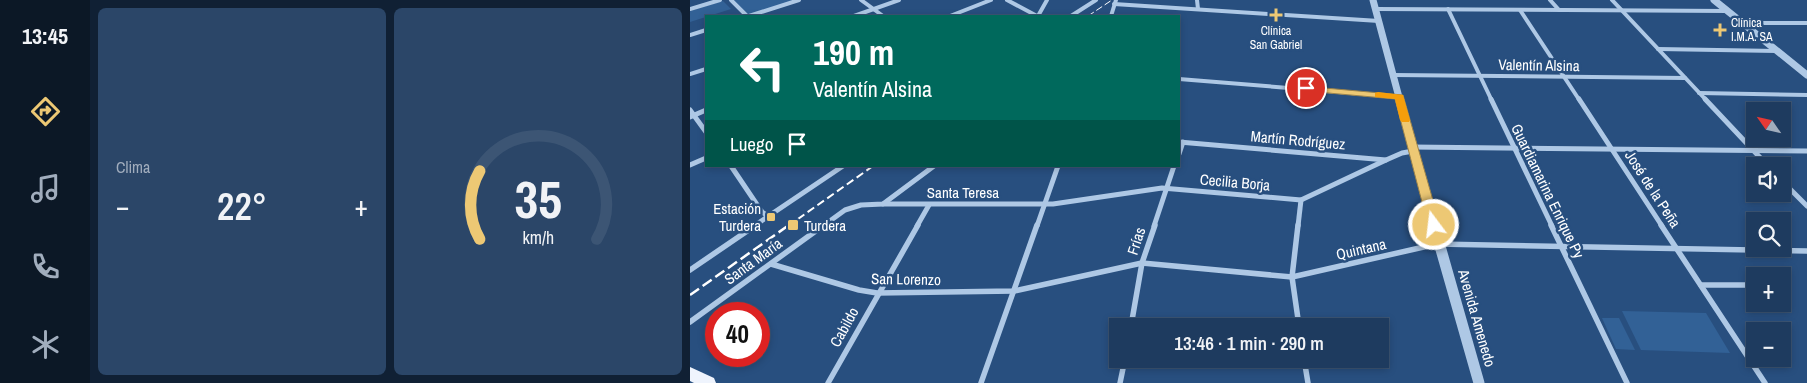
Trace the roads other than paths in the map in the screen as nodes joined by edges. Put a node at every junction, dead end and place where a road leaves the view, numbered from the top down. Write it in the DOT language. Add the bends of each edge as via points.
graph roads {
  1 [pos="720,0"];
  2 [pos="732,0"];
  3 [pos="799,0"];
  4 [pos="861,0"];
  5 [pos="899,0"];
  6 [pos="991,0"];
  7 [pos="1007,0"];
  8 [pos="1047,0"];
  9 [pos="1096,0"];
  10 [pos="1197,0"];
  11 [pos="1373,0"];
  12 [pos="1550,0"];
  13 [pos="1612,0"];
  14 [pos="1714,0"];
  15 [pos="1115,2"];
  16 [pos="690,9"];
  17 [pos="874,9"];
  18 [pos="1198,9"];
  19 [pos="1376,9"];
  20 [pos="1448,9"];
  21 [pos="1520,10"];
  22 [pos="1559,10"];
  23 [pos="1621,10"];
  24 [pos="1728,11"];
  25 [pos="747,15"];
  26 [pos="751,15"];
  27 [pos="857,15"];
  28 [pos="882,15"];
  29 [pos="953,15"];
  30 [pos="1036,15"];
  31 [pos="1039,15"];
  32 [pos="1073,15"];
  33 [pos="1111,15"];
  34 [pos="1378,21"];
  35 [pos="1743,23"];
  36 [pos="1807,23"];
  37 [pos="705,30"];
  38 [pos="690,35"];
  39 [pos="1657,49"];
  40 [pos="1777,51"];
  41 [pos="705,69"];
  42 [pos="690,74"];
  43 [pos="1393,75"];
  44 [pos="1807,75"];
  45 [pos="1480,76"];
  46 [pos="1564,77"];
  47 [pos="1180,78"];
  48 [pos="1685,78"];
  49 [pos="1699,94"];
  50 [pos="1807,95"];
  51 [pos="1399,97"];
  52 [pos="690,110"];
  53 [pos="705,110"];
  54 [pos="692,116"];
  55 [pos="705,131"];
  56 [pos="1181,142"];
  57 [pos="1413,149"];
  58 [pos="1513,149"];
  59 [pos="1612,150"];
  60 [pos="1753,150"];
  61 [pos="1807,152"];
  62 [pos="1760,157"];
  63 [pos="705,158"];
  64 [pos="1386,160"];
  65 [pos="690,165"];
  66 [pos="732,167"];
  67 [pos="842,167"];
  68 [pos="933,167"];
  69 [pos="1058,167"];
  70 [pos="1174,167"];
  71 [pos="1167,188"];
  72 [pos="1791,190"];
  73 [pos="1301,200"];
  74 [pos="883,204"];
  75 [pos="1044,204"];
  76 [pos="929,205"];
  77 [pos="1807,206"];
  78 [pos="768,216"];
  79 [pos="1440,244"];
  80 [pos="1561,246"];
  81 [pos="1677,248"];
  82 [pos="1807,251"];
  83 [pos="1142,263"];
  84 [pos="771,264"];
  85 [pos="690,270"];
  86 [pos="1292,277"];
  87 [pos="1701,285"];
  88 [pos="1746,285"];
  89 [pos="1014,291"];
  90 [pos="877,293"];
  91 [pos="1132,318"];
  92 [pos="1298,318"];
  93 [pos="690,322"];
  94 [pos="1123,368"];
  95 [pos="1306,368"];
  96 [pos="690,374"];
  97 [pos="709,383"];
  98 [pos="828,383"];
  99 [pos="981,383"];
  100 [pos="1120,383"];
  101 [pos="1308,383"];
  102 [pos="1480,383"];
  103 [pos="1627,383"];
  104 [pos="1765,383"];
  1 -- 16 [label="street"];
  2 -- 25 [label="street"];
  3 -- 26 [label="street"];
  4 -- 17 [label="street"];
  5 -- 17 [label="street"];
  6 -- 29 [label="street"];
  7 -- 30 [label="street"];
  8 -- 31 [label="street"];
  9 -- 32 [label="street"];
  10 -- 18 [label="street"];
  11 -- 19 [label="street, Avenida Amenedo"];
  12 -- 22 [label="street"];
  13 -- 23 [label="street"];
  14 -- 24 [label="street"];
  15 -- 18 [label="street"];
  15 -- 33 [label="street"];
  17 -- 27 [label="street"];
  17 -- 28 [label="street"];
  18 -- 34 [label="street"];
  19 -- 20 [label="street"];
  19 -- 34 [label="street, Avenida Amenedo"];
  20 -- 21 [label="street"];
  20 -- 45 [label="street, Guardiamarina Enrique Py"];
  21 -- 22 [label="street"];
  21 -- 46 [label="street, José de la Peña"];
  22 -- 23 [label="street"];
  23 -- 24 [label="street"];
  23 -- 39 [label="street"];
  24 -- 35 [label="street"];
  34 -- 43 [label="street, Avenida Amenedo"];
  35 -- 36 [label="street"];
  35 -- 40 [label="street"];
  37 -- 38 [label="street"];
  39 -- 40 [label="street"];
  39 -- 48 [label="street"];
  40 -- 44 [label="street"];
  41 -- 42 [label="street"];
  43 -- 45 [label="street, Valentín Alsina"];
  43 -- 51 [label="street, Avenida Amenedo"];
  45 -- 46 [label="street, Valentín Alsina"];
  45 -- 58 [label="street, Guardiamarina Enrique Py"];
  46 -- 48 [label="street, Valentín Alsina"];
  46 -- 59 [label="street, José de la Peña"];
  47 -- 51 [label="street"];
  48 -- 49 [label="street"];
  49 -- 50 [label="street"];
  49 -- 60 [label="street"];
  51 -- 57 [label="street, Avenida Amenedo"];
  52 -- 54 [label="street"];
  53 -- 54 [label="street"];
  54 -- 55 [label="street"];
  56 -- 64 [label="street, Martín Rodríguez"];
  57 -- 58 [label="street, Martín Rodríguez"];
  57 -- 64 [label="street, Martín Rodríguez"];
  57 -- 79 [label="street, Avenida Amenedo"];
  58 -- 59 [label="street, Martín Rodríguez"];
  58 -- 80 [label="street, Guardiamarina Enrique Py"];
  59 -- 60 [label="street, Martín Rodríguez"];
  59 -- 81 [label="street, José de la Peña"];
  60 -- 61 [label="street, Martín Rodríguez"];
  60 -- 62 [label="street"];
  63 -- 65 [label="street"];
  64 -- 73 [label="street"];
  66 -- 78 [label="street"];
  67 -- 78 [label="street"];
  68 -- 74 [label="street"];
  69 -- 75 [label="street"];
  70 -- 71 [label="street, Frías"];
  71 -- 73 [label="street, Cecilia Borja"];
  71 -- 75 [label="street, Cecilia Borja"];
  71 -- 83 [label="street, Frías"];
  72 -- 77 [label="street"];
  73 -- 86 [label="street"];
  74 -- 76 [label="street, Santa Teresa"];
  74 -- 84 [label="street, Santa María" via="850,208"];
  75 -- 76 [label="street, Santa Teresa"];
  75 -- 89 [label="street"];
  76 -- 90 [label="street, Cabildo"];
  78 -- 85 [label="street"];
  79 -- 80 [label="street, Quintana"];
  79 -- 86 [label="street, Quintana"];
  79 -- 102 [label="street, Avenida Amenedo"];
  80 -- 81 [label="street, Quintana"];
  80 -- 103 [label="street, Guardiamarina Enrique Py"];
  81 -- 82 [label="street, Quintana"];
  81 -- 87 [label="street, José de la Peña"];
  83 -- 86 [label="street, Quintana"];
  83 -- 89 [label="street, Quintana"];
  83 -- 91 [label="street, Frías"];
  84 -- 90 [label="street, San Lorenzo"];
  84 -- 93 [label="street, Santa María"];
  86 -- 92 [label="street"];
  87 -- 88 [label="street"];
  87 -- 104 [label="street, José de la Peña"];
  89 -- 90 [label="street, San Lorenzo"];
  89 -- 99 [label="street"];
  90 -- 98 [label="street, Cabildo"];
  94 -- 100 [label="street"];
  95 -- 101 [label="street"];
  96 -- 97 [label="main road"];
}
